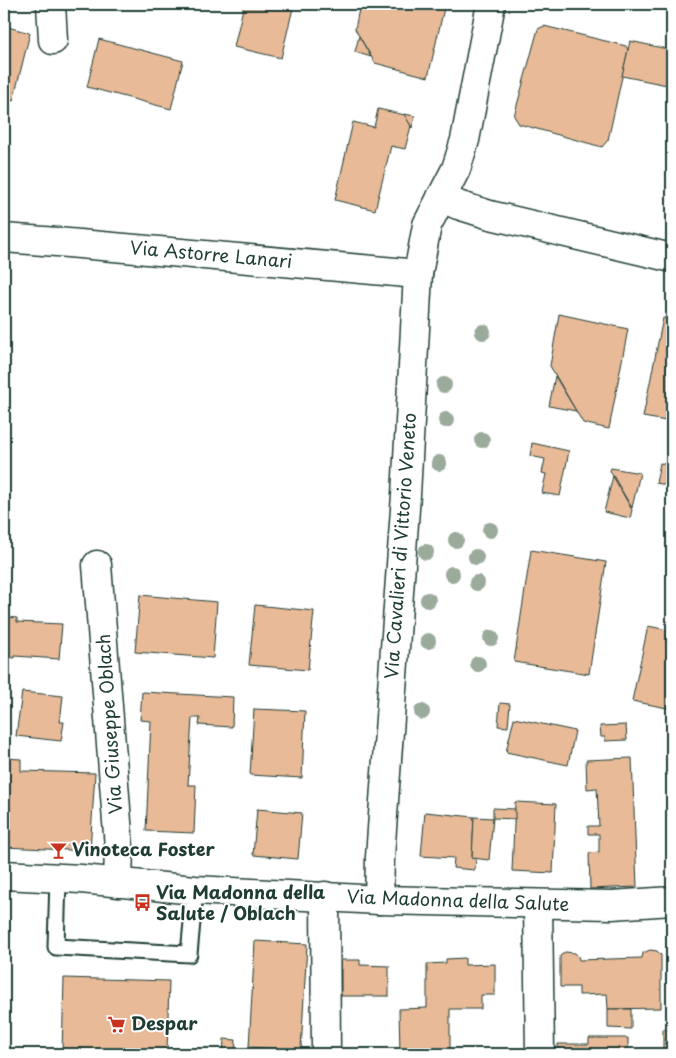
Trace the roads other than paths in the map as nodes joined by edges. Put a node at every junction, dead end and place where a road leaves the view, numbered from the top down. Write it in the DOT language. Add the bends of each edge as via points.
graph roads {
  1 [pos="51,4"];
  2 [pos="491,4"];
  3 [pos="53,40"];
  4 [pos="441,197"];
  5 [pos="4,238"];
  6 [pos="672,258"];
  7 [pos="418,274"];
  8 [pos="97,565"];
  9 [pos="4,874"];
  10 [pos="58,878"];
  11 [pos="118,883"];
  12 [pos="195,890"];
  13 [pos="325,896"];
  14 [pos="379,900"];
  15 [pos="672,901"];
  16 [pos="538,904"];
  17 [pos="326,1054"];
  18 [pos="540,1054"];
  1 -- 3 [label="street"];
  2 -- 4 [label="street, Via Cavalieri di Vittorio Veneto" via="465,140 456,169"];
  4 -- 6 [label="street" via="490,215"];
  4 -- 7 [label="street, Via Cavalieri di Vittorio Veneto" via="427,225"];
  5 -- 7 [label="street, Via Astorre Lanari"];
  7 -- 14 [label="street, Via Cavalieri di Vittorio Veneto"];
  8 -- 11 [label="street, Via Giuseppe Oblach" via="119,847"];
  9 -- 10 [label="street, Via Madonna della Salute"];
  10 -- 11 [label="street, Via Madonna della Salute"];
  10 -- 12 [label="lane" via="56,947 190,954"];
  11 -- 12 [label="street, Via Madonna della Salute"];
  12 -- 13 [label="street, Via Madonna della Salute"];
  13 -- 14 [label="street, Via Madonna della Salute"];
  13 -- 17 [label="street"];
  14 -- 16 [label="street, Via Madonna della Salute"];
  15 -- 16 [label="street, Via Madonna della Salute" via="612,905"];
  16 -- 18 [label="street"];
}
